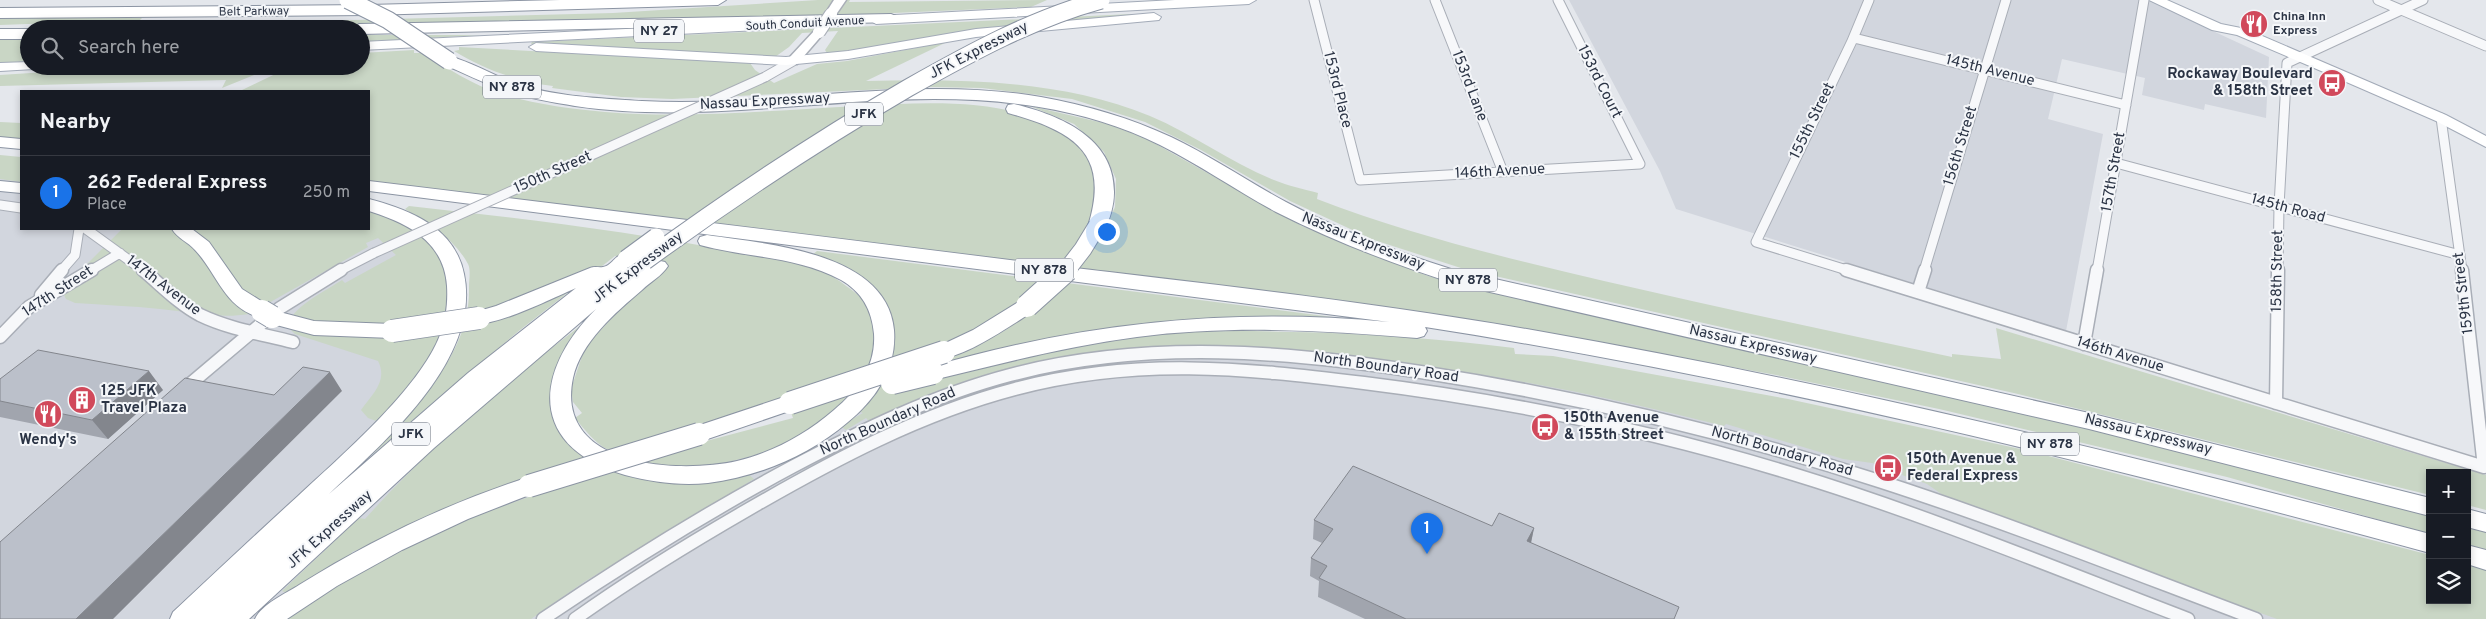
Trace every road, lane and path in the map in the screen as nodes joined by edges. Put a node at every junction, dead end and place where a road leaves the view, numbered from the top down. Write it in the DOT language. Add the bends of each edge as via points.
graph roads {
  1 [pos="348,0"];
  2 [pos="372,0"];
  3 [pos="718,0"];
  4 [pos="840,0"];
  5 [pos="1057,0"];
  6 [pos="1101,0"];
  7 [pos="1249,0"];
  8 [pos="1265,0"];
  9 [pos="1314,0"];
  10 [pos="1435,0"];
  11 [pos="1558,0"];
  12 [pos="1869,0"];
  13 [pos="2006,0"];
  14 [pos="2144,0"];
  15 [pos="2156,0"];
  16 [pos="2179,0"];
  17 [pos="2378,0"];
  18 [pos="2423,0"];
  19 [pos="0,3"];
  20 [pos="593,4"];
  21 [pos="2402,10"];
  22 [pos="0,13"];
  23 [pos="891,19"];
  24 [pos="241,20"];
  25 [pos="20,26"];
  26 [pos="0,27"];
  27 [pos="370,29"];
  28 [pos="2241,32"];
  29 [pos="0,34"];
  30 [pos="20,34"];
  31 [pos="1854,38"];
  32 [pos="428,42"];
  33 [pos="370,45"];
  34 [pos="2486,46"];
  35 [pos="2300,57"];
  36 [pos="793,61"];
  37 [pos="20,66"];
  38 [pos="0,67"];
  39 [pos="1984,70"];
  40 [pos="807,100"];
  41 [pos="2126,106"];
  42 [pos="2441,118"];
  43 [pos="2486,139"];
  44 [pos="0,142"];
  45 [pos="20,144"];
  46 [pos="2116,163"];
  47 [pos="1640,164"];
  48 [pos="1503,172"];
  49 [pos="1360,180"];
  50 [pos="0,186"];
  51 [pos="370,186"];
  52 [pos="20,188"];
  53 [pos="419,192"];
  54 [pos="0,205"];
  55 [pos="370,205"];
  56 [pos="2279,206"];
  57 [pos="20,208"];
  58 [pos="79,230"];
  59 [pos="87,230"];
  60 [pos="182,230"];
  61 [pos="1756,242"];
  62 [pos="120,253"];
  63 [pos="2460,254"];
  64 [pos="643,262"];
  65 [pos="1918,292"];
  66 [pos="29,307"];
  67 [pos="251,330"];
  68 [pos="0,337"];
  69 [pos="292,342"];
  70 [pos="2084,344"];
  71 [pos="1667,362"];
  72 [pos="176,396"];
  73 [pos="2276,403"];
  74 [pos="792,406"];
  75 [pos="2484,467"];
  76 [pos="2426,507"];
  77 [pos="2471,519"];
  78 [pos="2486,523"];
  79 [pos="2426,543"];
  80 [pos="2471,555"];
  81 [pos="2486,560"];
  82 [pos="182,619"];
  83 [pos="204,619"];
  84 [pos="232,619"];
  85 [pos="267,619"];
  86 [pos="543,619"];
  87 [pos="575,619"];
  88 [pos="2188,619"];
  89 [pos="2256,619"];
  1 -- 40 [label="highway, Nassau Expressway / NY 878, bridge" via="388,20 472,73 549,96 678,106"];
  2 -- 19 [label="highway, Belt Parkway"];
  3 -- 20 [label="highway, Belt Parkway"];
  4 -- 36 [label="main road, 150th Street, bridge" via="819,32"];
  5 -- 64 [label="highway, JFK Expressway / JFK, bridge" via="948,54 838,116 724,189"];
  6 -- 64 [label="highway, JFK Expressway / JFK, bridge" via="1056,13 934,73 831,134"];
  7 -- 23 [label="main road, South Conduit Avenue / NY 27"];
  8 -- 36 [label="main road" via="1174,15 959,35 854,54"];
  9 -- 49 [label="street, 153rd Place"];
  10 -- 48 [label="street, 153rd Lane"];
  11 -- 47 [label="street, 153rd Court"];
  12 -- 31 [label="street, 155th Street"];
  13 -- 39 [label="street, 156th Street"];
  14 -- 41 [label="street, 157th Street"];
  15 -- 28 [label="main road" via="2217,28"];
  16 -- 28 [label="main road" via="2235,24"];
  17 -- 21 [label="street"];
  18 -- 21 [label="street"];
  20 -- 22 [label="highway, Belt Parkway" via="300,11"];
  20 -- 24 [label="highway" via="447,14"];
  21 -- 34 [label="street"];
  21 -- 35 [label="street"];
  23 -- 27 [label="highway"];
  23 -- 32 [label="main road, South Conduit Avenue / NY 27"];
  25 -- 26 [label="highway"];
  28 -- 35 [label="main road"];
  29 -- 30 [label="highway"];
  31 -- 39 [label="street, 145th Avenue"];
  31 -- 61 [label="street, 155th Street"];
  32 -- 33 [label="main road, South Conduit Avenue / NY 27"];
  32 -- 36 [label="main road"];
  35 -- 42 [label="main road"];
  35 -- 56 [label="street, 158th Street" via="2287,63"];
  36 -- 67 [label="street, 150th Street, bridge" via="765,77 374,253 307,290"];
  37 -- 38 [label="main road"];
  39 -- 41 [label="street, 145th Avenue"];
  39 -- 65 [label="street, 156th Street"];
  40 -- 74 [label="highway, bridge" via="975,102 1023,111 1053,122 1086,143 1102,166 1107,192 1098,226 1073,264 1027,306 980,335 944,352"];
  40 -- 76 [label="highway, Nassau Expressway / NY 878" via="956,94 1011,98 1076,109 1166,141 1279,206 1335,233 1450,275 2089,421"];
  41 -- 46 [label="street, 157th Street"];
  42 -- 43 [label="main road"];
  42 -- 63 [label="street, 159th Street"];
  44 -- 45 [label="highway"];
  46 -- 56 [label="street, 145th Road"];
  46 -- 70 [label="street, 157th Street"];
  47 -- 48 [label="street, 146th Avenue"];
  48 -- 49 [label="street, 146th Avenue"];
  50 -- 52 [label="highway"];
  51 -- 53 [label="highway, NY 878"];
  53 -- 64 [label="highway" via="705,240 813,261 836,269 863,286 880,309 886,338 879,369 862,396 833,424 763,461 714,473 684,475 645,472 610,462 588,449 571,431 560,399 562,377 576,348"];
  53 -- 71 [label="highway, NY 878" via="1364,311 1534,337"];
  54 -- 57 [label="street"];
  55 -- 82 [label="highway" via="411,221 434,235 444,249 454,267 457,289 450,336 431,368 375,435"];
  56 -- 63 [label="street, 145th Road"];
  56 -- 73 [label="street, 158th Street"];
  58 -- 66 [label="street" via="74,255"];
  59 -- 62 [label="street, 147th Avenue"];
  60 -- 64 [label="highway, bridge" via="202,246 235,294 272,317 314,328 392,331 478,318"];
  61 -- 65 [label="street, 146th Avenue"];
  62 -- 66 [label="street, 147th Street"];
  62 -- 67 [label="street, 147th Avenue" via="181,304 225,326"];
  63 -- 75 [label="street, 159th Street"];
  64 -- 83 [label="highway, JFK Expressway / JFK" via="475,378"];
  64 -- 84 [label="highway, JFK Expressway / JFK" via="454,417"];
  65 -- 70 [label="street, 146th Avenue"];
  66 -- 68 [label="street, 147th Street"];
  67 -- 69 [label="street, 147th Avenue"];
  67 -- 72 [label="street, 150th Street"];
  70 -- 73 [label="street, 146th Avenue"];
  71 -- 74 [label="highway, bridge" via="1413,330 1304,324 1179,326 1111,334"];
  71 -- 79 [label="highway, NY 878" via="2023,438"];
  73 -- 75 [label="street, 146th Avenue"];
  74 -- 85 [label="highway, bridge" via="529,486 458,513 389,544 312,588"];
  77 -- 78 [label="highway"];
  80 -- 81 [label="highway"];
  86 -- 89 [label="street, North Boundary Road" via="730,501 823,451 912,409 1036,368 1112,356 1184,352 1303,357 1388,367 1540,392 1651,415 1884,483"];
  87 -- 88 [label="street, North Boundary Road" via="684,547 756,505 908,426 962,405 1038,384 1112,371 1173,367 1253,370 1420,390 1540,410 1638,432 1833,488"];
}
